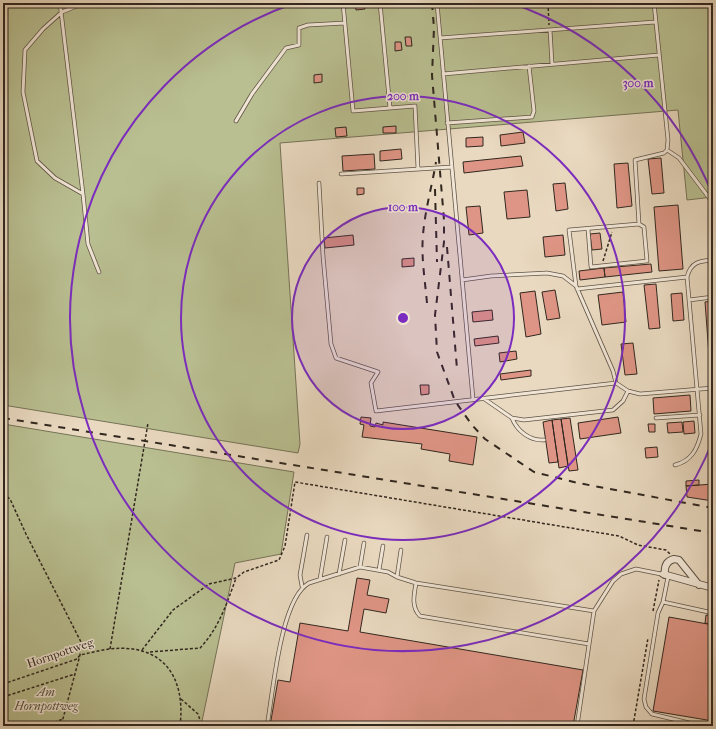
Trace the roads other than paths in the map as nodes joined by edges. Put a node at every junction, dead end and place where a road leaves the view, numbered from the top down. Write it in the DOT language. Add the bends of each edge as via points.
graph roads {
  1 [pos="60,3"];
  2 [pos="84,3"];
  3 [pos="343,3"];
  4 [pos="380,3"];
  5 [pos="437,3"];
  6 [pos="654,3"];
  7 [pos="62,12"];
  8 [pos="345,22"];
  9 [pos="655,22"];
  10 [pos="550,30"];
  11 [pos="440,38"];
  12 [pos="658,55"];
  13 [pos="552,64"];
  14 [pos="529,66"];
  15 [pos="443,74"];
  16 [pos="390,108"];
  17 [pos="236,121"];
  18 [pos="448,123"];
  19 [pos="667,150"];
  20 [pos="451,167"];
  21 [pos="418,169"];
  22 [pos="341,174"];
  23 [pos="319,183"];
  24 [pos="83,194"];
  25 [pos="713,203"];
  26 [pos="639,224"];
  27 [pos="588,229"];
  28 [pos="713,260"];
  29 [pos="99,272"];
  30 [pos="687,277"];
  31 [pos="462,280"];
  32 [pos="576,288"];
  33 [pos="713,297"];
  34 [pos="689,300"];
  35 [pos="616,383"];
  36 [pos="713,388"];
  37 [pos="698,389"];
  38 [pos="628,392"];
  39 [pos="482,398"];
  40 [pos="473,399"];
  41 [pos="700,414"];
  42 [pos="512,418"];
  43 [pos="656,418"];
  44 [pos="544,440"];
  45 [pos="675,465"];
  46 [pos="307,535"];
  47 [pos="327,537"];
  48 [pos="345,540"];
  49 [pos="364,543"];
  50 [pos="383,546"];
  51 [pos="401,550"];
  52 [pos="360,567"];
  53 [pos="379,570"];
  54 [pos="339,574"];
  55 [pos="665,575"];
  56 [pos="397,577"];
  57 [pos="320,579"];
  58 [pos="416,583"];
  59 [pos="699,585"];
  60 [pos="302,586"];
  61 [pos="713,588"];
  62 [pos="663,602"];
  63 [pos="594,611"];
  64 [pos="713,613"];
  65 [pos="589,644"];
  66 [pos="267,726"];
  67 [pos="577,726"];
  68 [pos="702,726"];
  1 -- 7 [label="lane"];
  2 -- 7 [label="lane"];
  3 -- 8 [label="lane"];
  4 -- 16 [label="lane"];
  5 -- 11 [label="lane"];
  6 -- 9 [label="lane"];
  7 -- 24 [label="lane"];
  7 -- 24 [label="lane" via="25,50 23,92 38,161 55,178"];
  8 -- 16 [label="lane" via="353,111"];
  8 -- 17 [label="lane" via="299,28 299,45 286,48 252,94"];
  9 -- 10 [label="lane"];
  9 -- 12 [label="lane"];
  10 -- 11 [label="lane"];
  10 -- 13 [label="lane"];
  11 -- 15 [label="lane"];
  12 -- 13 [label="lane"];
  12 -- 19 [label="lane"];
  13 -- 14 [label="lane"];
  14 -- 15 [label="lane"];
  14 -- 18 [label="lane" via="534,111 532,116"];
  15 -- 18 [label="lane"];
  16 -- 21 [label="lane" via="415,106"];
  18 -- 20 [label="lane"];
  19 -- 25 [label="lane" via="679,158"];
  19 -- 26 [label="lane" via="635,160"];
  20 -- 21 [label="lane"];
  20 -- 31 [label="lane"];
  21 -- 22 [label="lane"];
  23 -- 40 [label="lane" via="323,256 332,344 336,358 378,372 371,383 376,411"];
  24 -- 29 [label="lane" via="88,244"];
  26 -- 27 [label="lane"];
  26 -- 27 [label="lane" via="644,227 647,262 591,268"];
  27 -- 32 [label="lane" via="569,230"];
  28 -- 30 [label="lane" via="693,264"];
  30 -- 32 [label="lane"];
  30 -- 34 [label="lane"];
  31 -- 32 [label="lane" via="547,273 563,276"];
  31 -- 40 [label="lane"];
  32 -- 35 [label="lane"];
  33 -- 34 [label="lane"];
  34 -- 37 [label="lane"];
  35 -- 38 [label="lane"];
  35 -- 39 [label="lane"];
  36 -- 37 [label="lane"];
  37 -- 38 [label="lane" via="640,394"];
  37 -- 41 [label="lane"];
  38 -- 42 [label="lane" via="613,410 524,420"];
  39 -- 40 [label="lane"];
  39 -- 42 [label="lane"];
  41 -- 43 [label="lane"];
  41 -- 45 [label="lane" via="701,434 698,444 692,456"];
  42 -- 44 [label="lane" via="526,436"];
  46 -- 60 [label="lane" via="300,575"];
  47 -- 57 [label="lane"];
  48 -- 54 [label="lane"];
  49 -- 52 [label="lane"];
  50 -- 53 [label="lane"];
  51 -- 56 [label="lane"];
  52 -- 53 [label="lane"];
  52 -- 54 [label="lane"];
  53 -- 56 [label="lane"];
  54 -- 57 [label="lane"];
  55 -- 59 [label="street"];
  55 -- 59 [label="street" via="666,564 670,560 679,560"];
  55 -- 62 [label="lane"];
  55 -- 63 [label="lane" via="636,569 621,574 613,581"];
  56 -- 58 [label="lane"];
  57 -- 60 [label="lane"];
  58 -- 63 [label="lane"];
  58 -- 65 [label="lane" via="414,603 415,611 420,616"];
  59 -- 61 [label="street"];
  60 -- 66 [label="lane" via="285,620"];
  62 -- 64 [label="lane"];
  62 -- 68 [label="lane" via="658,613 644,699 646,707 652,714"];
  63 -- 65 [label="lane"];
  65 -- 67 [label="lane"];
}
